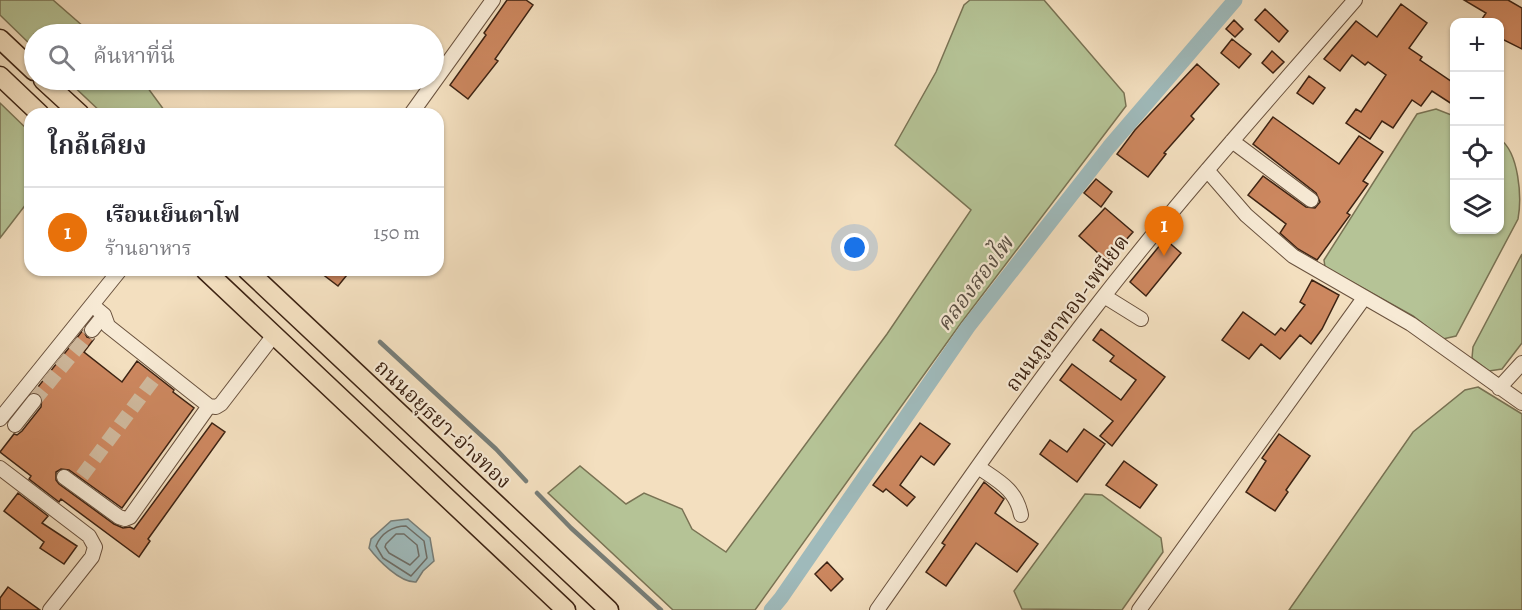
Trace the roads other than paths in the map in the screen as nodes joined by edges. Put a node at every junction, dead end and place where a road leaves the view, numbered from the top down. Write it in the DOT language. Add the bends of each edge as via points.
graph roads {
  1 [pos="494,0"];
  2 [pos="1356,0"];
  3 [pos="0,39"];
  4 [pos="24,62"];
  5 [pos="444,69"];
  6 [pos="0,76"];
  7 [pos="55,90"];
  8 [pos="428,90"];
  9 [pos="34,108"];
  10 [pos="74,108"];
  11 [pos="415,108"];
  12 [pos="1232,141"];
  13 [pos="1207,170"];
  14 [pos="1311,200"];
  15 [pos="115,276"];
  16 [pos="211,276"];
  17 [pos="258,276"];
  18 [pos="1104,296"];
  19 [pos="1364,297"];
  20 [pos="92,305"];
  21 [pos="104,315"];
  22 [pos="1141,319"];
  23 [pos="92,330"];
  24 [pos="274,335"];
  25 [pos="345,362"];
  26 [pos="1522,363"];
  27 [pos="325,383"];
  28 [pos="1499,388"];
  29 [pos="34,401"];
  30 [pos="1522,403"];
  31 [pos="209,406"];
  32 [pos="0,419"];
  33 [pos="15,424"];
  34 [pos="978,466"];
  35 [pos="3,476"];
  36 [pos="74,479"];
  37 [pos="1021,515"];
  38 [pos="50,610"];
  39 [pos="566,610"];
  40 [pos="609,610"];
  41 [pos="877,610"];
  42 [pos="1139,610"];
  1 -- 5 [label="street"];
  2 -- 12 [label="street, ถนนภูเขาทอง-เพนียด"];
  3 -- 4 [label="main road"];
  6 -- 9 [label="main road"];
  7 -- 10 [label="main road"];
  8 -- 11 [label="street"];
  12 -- 13 [label="street, ถนนภูเขาทอง-เพนียด"];
  12 -- 14 [label="street"];
  13 -- 18 [label="street, ถนนภูเขาทอง-เพนียด"];
  13 -- 19 [label="street" via="1246,215 1293,256"];
  15 -- 20 [label="street"];
  16 -- 24 [label="main road"];
  17 -- 25 [label="main road, ถนนอยุธยา-อ่างทอง"];
  18 -- 22 [label="street"];
  18 -- 34 [label="street, ถนนภูเขาทอง-เพนียด"];
  19 -- 28 [label="street" via="1411,324"];
  19 -- 42 [label="street"];
  20 -- 21 [label="street"];
  20 -- 32 [label="street"];
  21 -- 23 [label="street"];
  21 -- 31 [label="street" via="108,326 159,371"];
  24 -- 27 [label="main road"];
  24 -- 31 [label="street" via="221,404"];
  25 -- 27 [label="main road"];
  25 -- 40 [label="main road, ถนนอยุธยา-อ่างทอง"];
  26 -- 28 [label="street"];
  27 -- 39 [label="main road"];
  28 -- 30 [label="street"];
  29 -- 33 [label="street"];
  31 -- 36 [label="street" via="130,517 119,517"];
  34 -- 37 [label="street" via="1008,490 1018,502"];
  34 -- 41 [label="street, ถนนภูเขาทอง-เพนียด"];
  35 -- 38 [label="street" via="89,536 95,547 92,557"];
}
